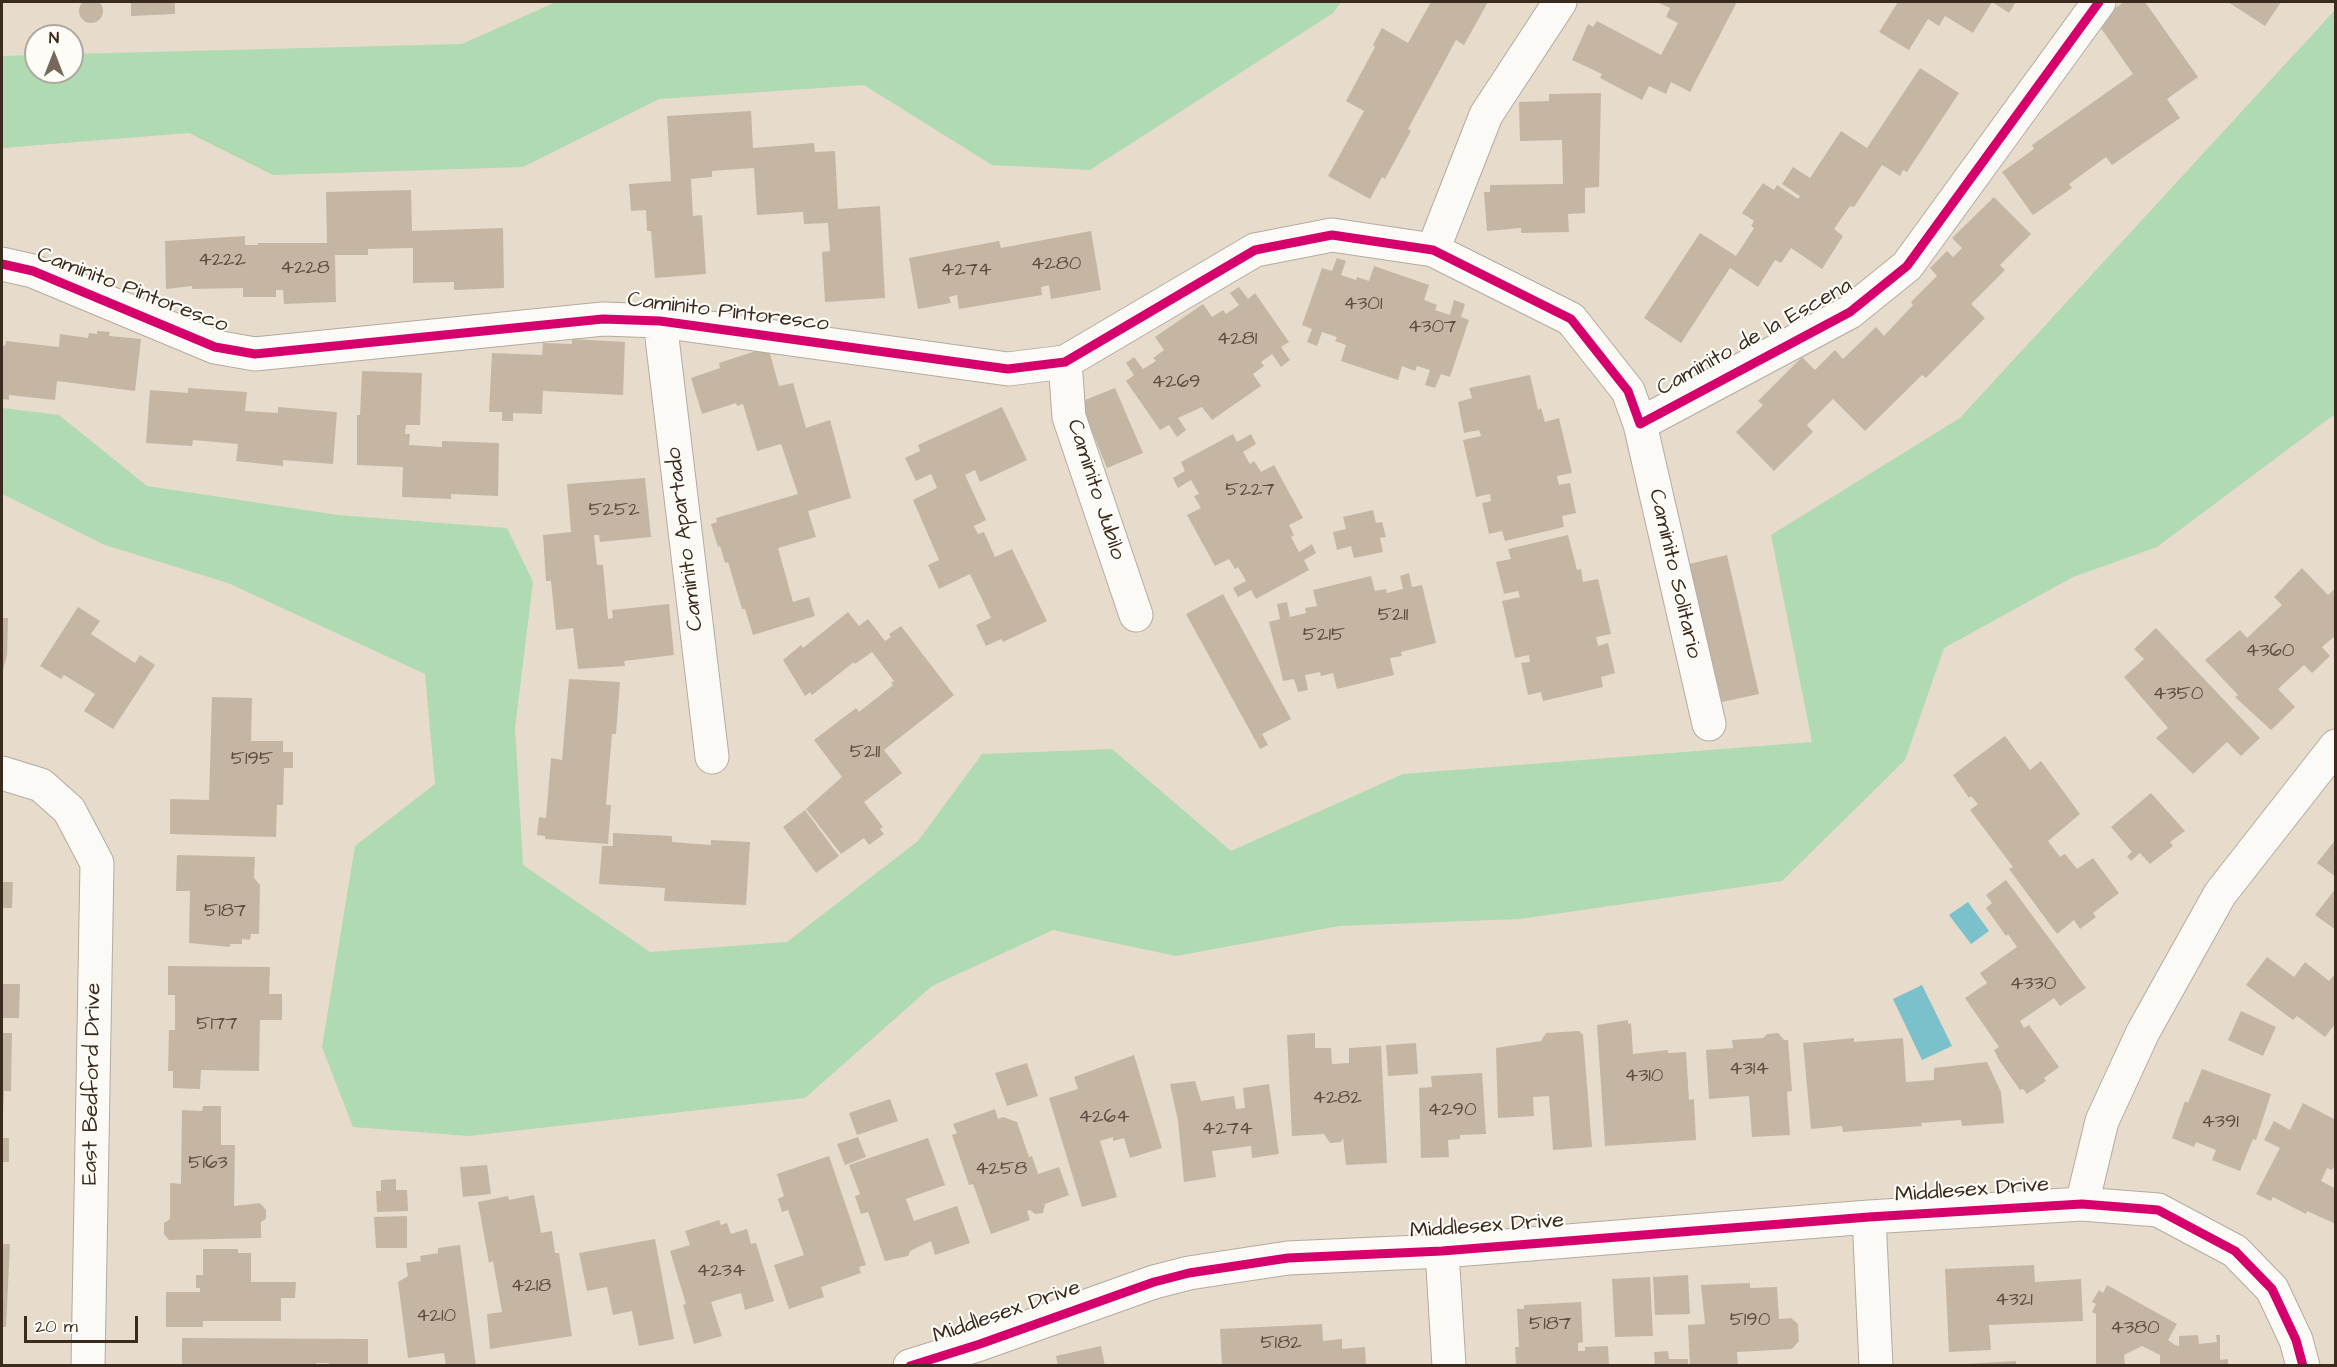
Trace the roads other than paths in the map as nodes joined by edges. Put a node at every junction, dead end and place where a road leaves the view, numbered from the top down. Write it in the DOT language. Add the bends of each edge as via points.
graph roads {
  1 [pos="1560,2"];
  2 [pos="2099,2"];
  3 [pos="1433,249"];
  4 [pos="2,264"];
  5 [pos="660,321"];
  6 [pos="1065,362"];
  7 [pos="1640,424"];
  8 [pos="1137,615"];
  9 [pos="1708,724"];
  10 [pos="2336,746"];
  11 [pos="712,757"];
  12 [pos="2,773"];
  13 [pos="2082,1204"];
  14 [pos="1869,1217"];
  15 [pos="1442,1251"];
  16 [pos="981,1355"];
  17 [pos="88,1365"];
  18 [pos="910,1365"];
  19 [pos="1449,1365"];
  20 [pos="1876,1365"];
  21 [pos="2303,1365"];
  1 -- 3 [label="street" via="1486,115"];
  2 -- 7 [label="street, Caminito de la Escena" via="1907,266 1850,312"];
  3 -- 6 [label="street, Caminito Pintoresco" via="1332,235 1255,249"];
  3 -- 7 [label="street, Caminito de la Escena" via="1571,319 1628,391"];
  4 -- 5 [label="street, Caminito Pintoresco" via="33,271 215,348 255,354 603,319"];
  5 -- 6 [label="street, Caminito Pintoresco" via="1008,369"];
  5 -- 11 [label="street, Caminito Apartado"];
  6 -- 8 [label="street, Caminito Jubilo" via="1069,417"];
  7 -- 9 [label="street, Caminito Solitario"];
  10 -- 13 [label="street, Middlesex Drive" via="2220,894 2154,1012 2102,1121"];
  12 -- 17 [label="street, East Bedford Drive" via="41,785 69,810 98,862"];
  13 -- 14 [label="street, Middlesex Drive"];
  13 -- 21 [label="street" via="2158,1210 2235,1251 2272,1289"];
  14 -- 15 [label="street, Middlesex Drive"];
  14 -- 20 [label="street"];
  15 -- 16 [label="street, Middlesex Drive" via="1288,1258 1189,1273 1154,1282"];
  15 -- 19 [label="street"];
  16 -- 18 [label="street, Middlesex Drive"];
}
